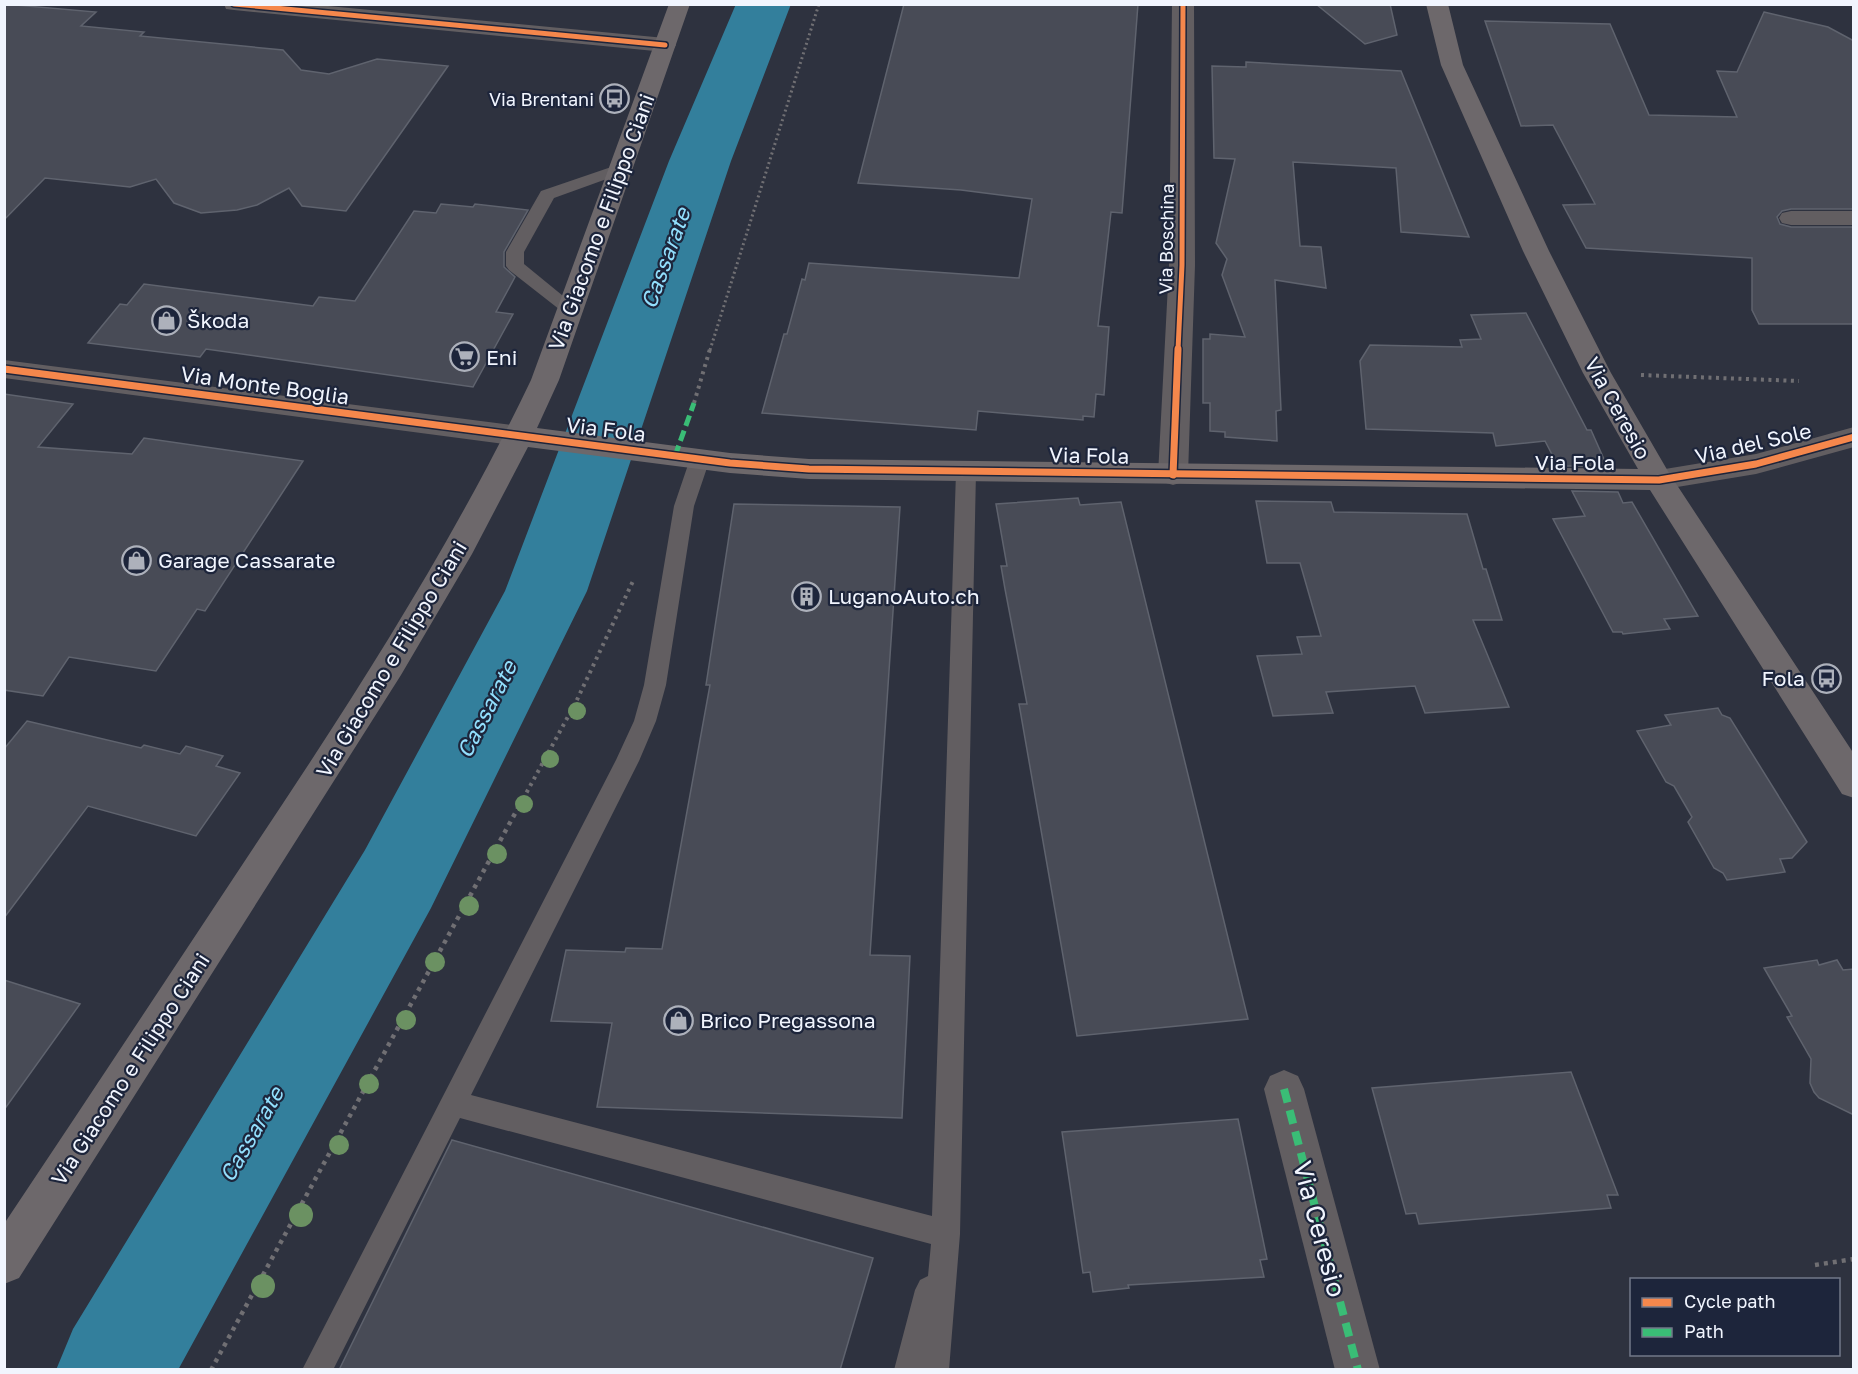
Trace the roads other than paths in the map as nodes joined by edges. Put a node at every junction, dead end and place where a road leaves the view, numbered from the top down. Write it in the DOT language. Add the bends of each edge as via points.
graph roads {
  1 [pos="234,4"];
  2 [pos="680,4"];
  3 [pos="1183,4"];
  4 [pos="1437,4"];
  5 [pos="665,45"];
  6 [pos="620,169"];
  7 [pos="1791,218"];
  8 [pos="1854,218"];
  9 [pos="570,309"];
  10 [pos="4,369"];
  11 [pos="520,436"];
  12 [pos="1854,437"];
  13 [pos="700,459"];
  14 [pos="966,472"];
  15 [pos="1173,475"];
  16 [pos="1659,480"];
  17 [pos="1854,784"];
  18 [pos="1284,1089"];
  19 [pos="452,1103"];
  20 [pos="946,1234"];
  21 [pos="4,1263"];
  22 [pos="317,1370"];
  23 [pos="909,1370"];
  24 [pos="934,1370"];
  25 [pos="1358,1370"];
  1 -- 5 [label="street"];
  2 -- 5 [label="main road, Via Giacomo e Filippo Ciani"];
  3 -- 15 [label="street, Via Boschina" via="1182,265"];
  4 -- 16 [label="main road, Via Ceresio" via="1452,65 1536,251 1597,374"];
  5 -- 6 [label="main road, Via Giacomo e Filippo Ciani"];
  6 -- 9 [label="main road, Via Giacomo e Filippo Ciani"];
  6 -- 9 [label="lane" via="547,195 515,252 515,266"];
  7 -- 8 [label="street"];
  9 -- 11 [label="main road, Via Giacomo e Filippo Ciani"];
  10 -- 11 [label="street, Via Monte Boglia"];
  11 -- 13 [label="main road, Via Fola"];
  11 -- 21 [label="main road, Via Giacomo e Filippo Ciani" via="469,533 367,703"];
  12 -- 16 [label="street, Via del Sole" via="1756,464"];
  13 -- 14 [label="main road, Via Fola" via="809,469"];
  13 -- 19 [label="lane" via="684,506 655,685 645,721"];
  14 -- 15 [label="main road, Via Fola"];
  14 -- 20 [label="lane"];
  15 -- 16 [label="main road, Via Fola"];
  16 -- 17 [label="main road, Via Ceresio"];
  18 -- 25 [label="street, Via Ceresio"];
  19 -- 20 [label="lane"];
  19 -- 22 [label="lane"];
  20 -- 23 [label="lane"];
  20 -- 24 [label="lane"];
}
